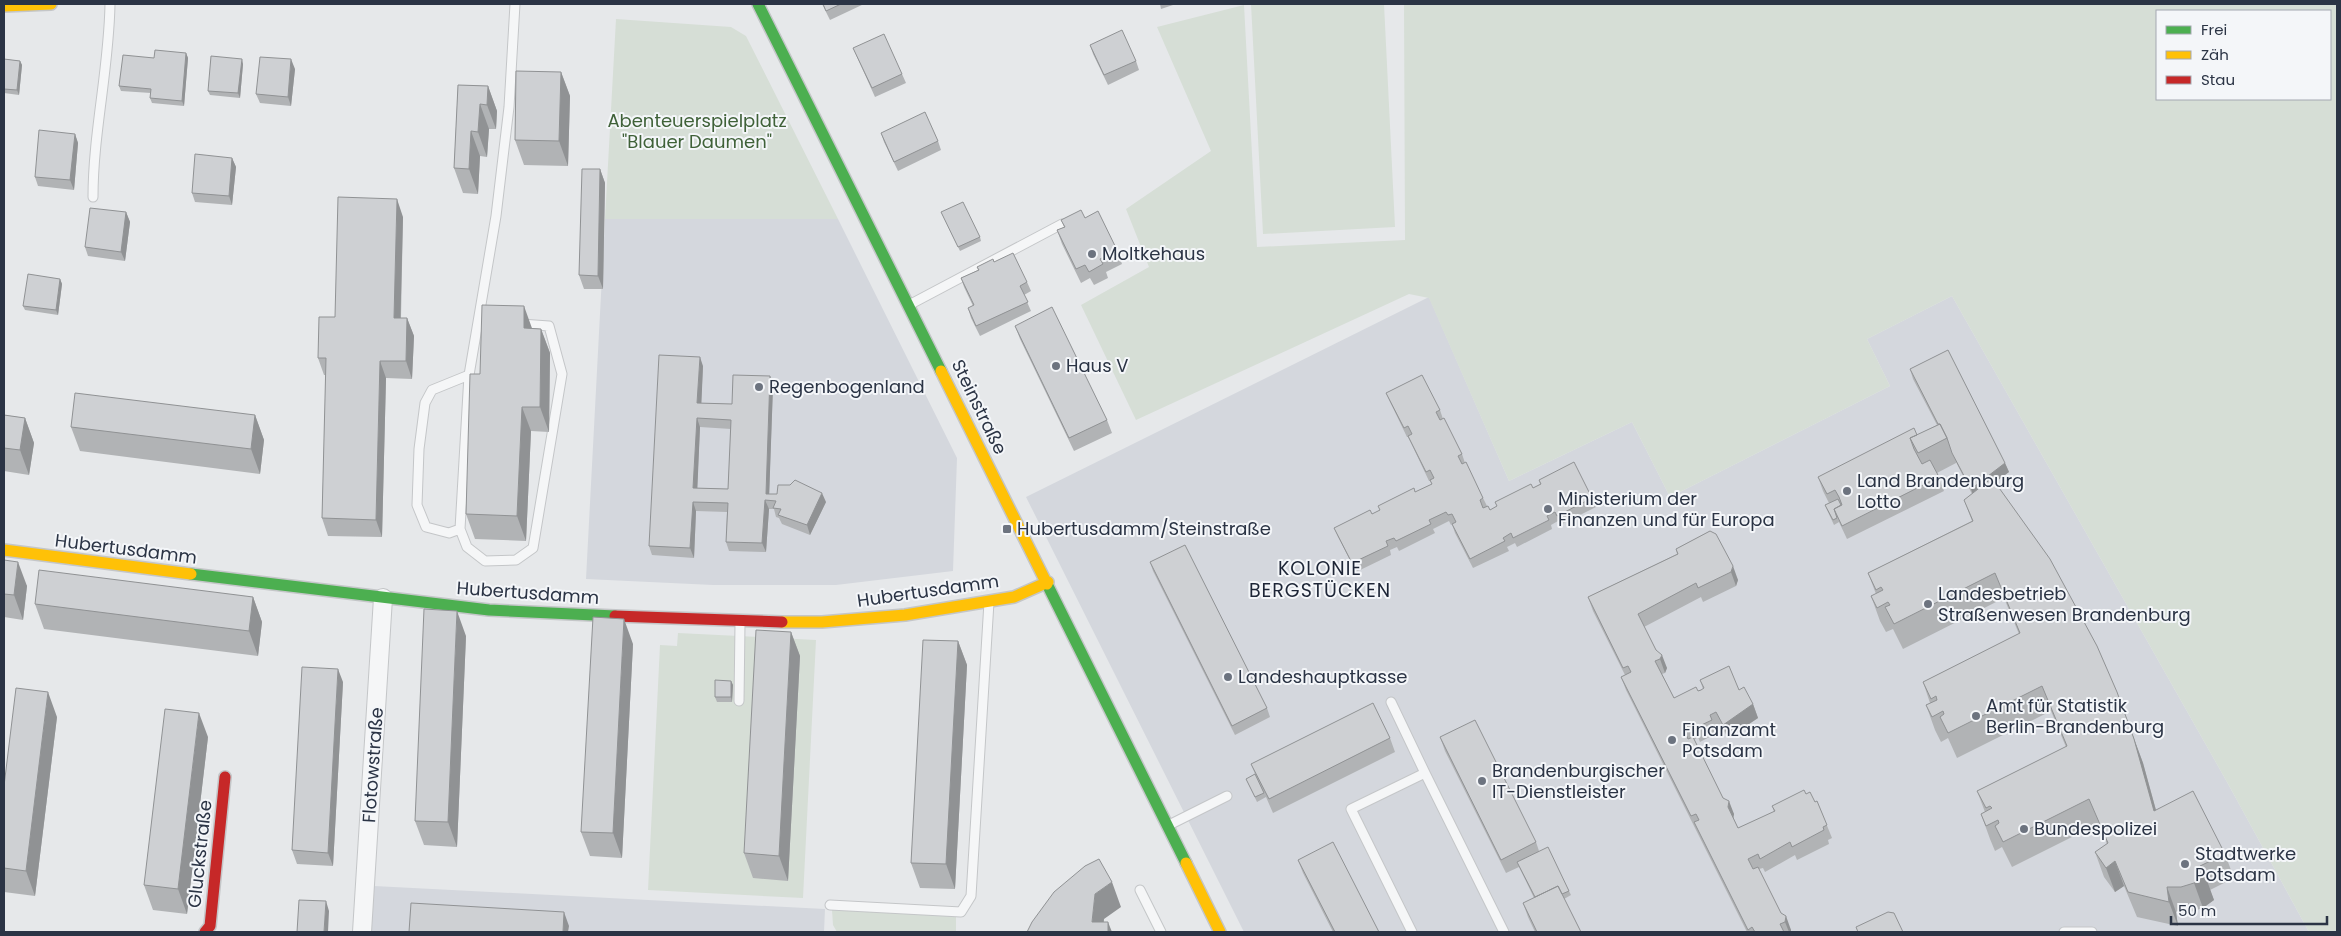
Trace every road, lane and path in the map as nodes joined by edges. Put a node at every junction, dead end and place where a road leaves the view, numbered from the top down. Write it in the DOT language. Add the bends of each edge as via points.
graph roads {
  1 [pos="51,4"];
  2 [pos="110,4"];
  3 [pos="514,4"];
  4 [pos="758,4"];
  5 [pos="4,6"];
  6 [pos="93,197"];
  7 [pos="1062,224"];
  8 [pos="909,305"];
  9 [pos="514,324"];
  10 [pos="469,376"];
  11 [pos="460,529"];
  12 [pos="4,550"];
  13 [pos="1048,582"];
  14 [pos="383,598"];
  15 [pos="989,602"];
  16 [pos="740,622"];
  17 [pos="739,701"];
  18 [pos="1391,702"];
  19 [pos="1425,773"];
  20 [pos="225,777"];
  21 [pos="1227,796"];
  22 [pos="1167,826"];
  23 [pos="1140,890"];
  24 [pos="830,905"];
  25 [pos="205,932"];
  26 [pos="362,932"];
  27 [pos="1161,932"];
  28 [pos="1220,932"];
  29 [pos="1412,932"];
  30 [pos="1504,932"];
  31 [pos="2064,932"];
  32 [pos="2092,932"];
  1 -- 5 [label="street"];
  2 -- 6 [label="lane" via="109,46"];
  3 -- 10 [label="lane" via="510,107 482,322"];
  4 -- 8 [label="street, Steinstraße"];
  7 -- 8 [label="lane"];
  8 -- 13 [label="street, Steinstraße"];
  9 -- 11 [label="lane" via="549,326 562,374 533,548 516,560 485,561 467,548"];
  10 -- 11 [label="lane"];
  10 -- 11 [label="lane" via="432,390 425,403 420,449 417,505 426,527 449,533"];
  12 -- 14 [label="street, Hubertusdamm"];
  13 -- 15 [label="street, Hubertusdamm" via="1014,597"];
  13 -- 22 [label="street, Steinstraße"];
  14 -- 16 [label="street, Hubertusdamm" via="489,610"];
  14 -- 26 [label="street, Flotowstraße"];
  15 -- 16 [label="street, Hubertusdamm" via="905,615 822,622"];
  15 -- 24 [label="lane" via="971,896 960,912"];
  16 -- 17 [label="lane"];
  18 -- 19 [label="lane"];
  19 -- 29 [label="lane" via="1351,809"];
  19 -- 30 [label="lane"];
  20 -- 25 [label="street, Gluckstraße" via="210,926"];
  21 -- 22 [label="lane"];
  22 -- 28 [label="street, Steinstraße"];
  23 -- 27 [label="lane"];
  31 -- 32 [label="lane"];
}
